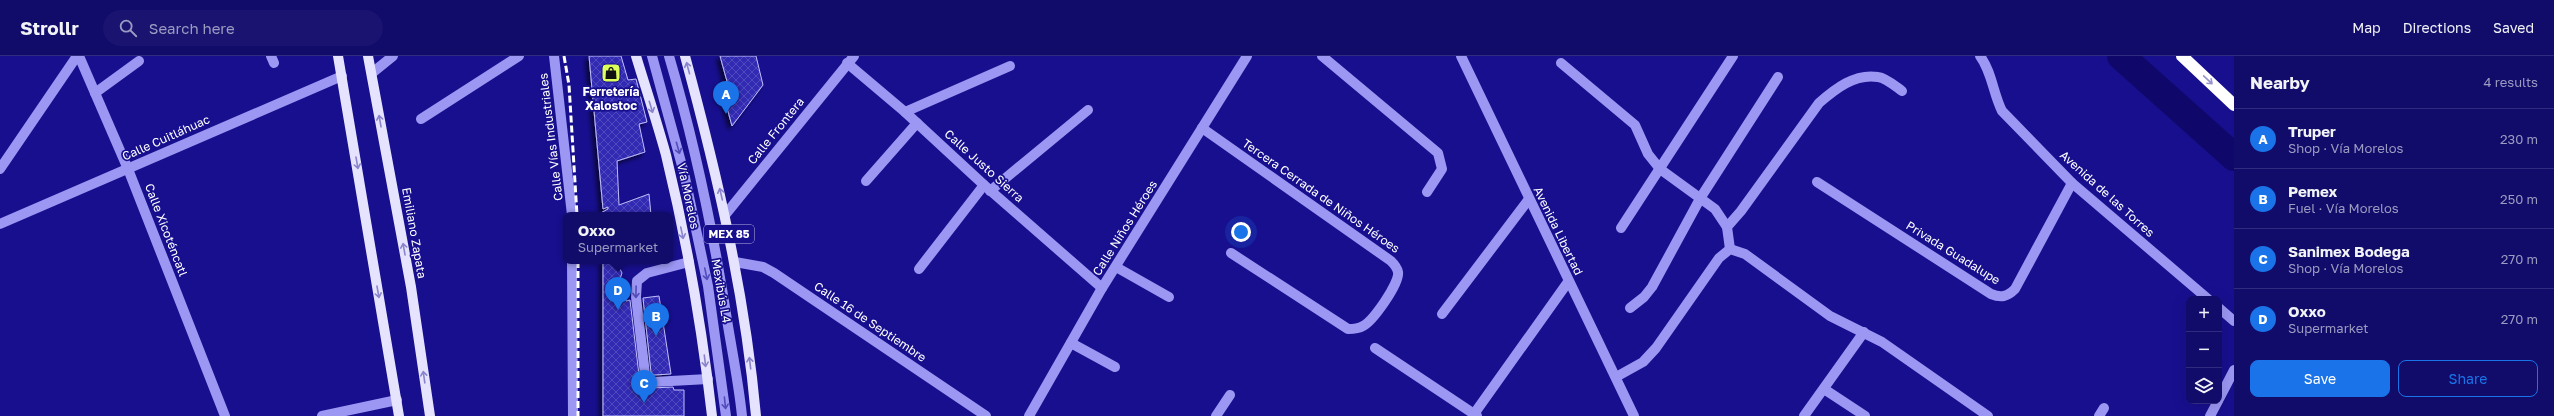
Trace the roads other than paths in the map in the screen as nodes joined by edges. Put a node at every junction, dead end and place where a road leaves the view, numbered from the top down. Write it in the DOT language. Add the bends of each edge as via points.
graph roads {
  1 [pos="78,56"];
  2 [pos="338,56"];
  3 [pos="368,56"];
  4 [pos="392,56"];
  5 [pos="519,56"];
  6 [pos="554,56"];
  7 [pos="636,56"];
  8 [pos="652,56"];
  9 [pos="669,56"];
  10 [pos="685,56"];
  11 [pos="1247,56"];
  12 [pos="1322,56"];
  13 [pos="1461,56"];
  14 [pos="1733,56"];
  15 [pos="1980,56"];
  16 [pos="2182,56"];
  17 [pos="851,60"];
  18 [pos="139,61"];
  19 [pos="1561,63"];
  20 [pos="1010,66"];
  21 [pos="372,73"];
  22 [pos="342,76"];
  23 [pos="1778,77"];
  24 [pos="1902,91"];
  25 [pos="95,93"];
  26 [pos="2234,104"];
  27 [pos="1088,110"];
  28 [pos="905,112"];
  29 [pos="421,119"];
  30 [pos="917,123"];
  31 [pos="1202,128"];
  32 [pos="0,169"];
  33 [pos="128,169"];
  34 [pos="1660,169"];
  35 [pos="866,181"];
  36 [pos="1817,182"];
  37 [pos="2072,183"];
  38 [pos="987,188"];
  39 [pos="1427,192"];
  40 [pos="1701,197"];
  41 [pos="1529,200"];
  42 [pos="572,212"];
  43 [pos="725,215"];
  44 [pos="0,224"];
  45 [pos="1727,227"];
  46 [pos="1621,228"];
  47 [pos="1730,249"];
  48 [pos="1231,253"];
  49 [pos="689,262"];
  50 [pos="735,262"];
  51 [pos="572,264"];
  52 [pos="1116,266"];
  53 [pos="919,269"];
  54 [pos="1568,282"];
  55 [pos="1102,288"];
  56 [pos="2204,296"];
  57 [pos="1169,297"];
  58 [pos="1630,308"];
  59 [pos="2222,311"];
  60 [pos="1442,314"];
  61 [pos="2234,321"];
  62 [pos="1864,332"];
  63 [pos="1071,343"];
  64 [pos="1375,348"];
  65 [pos="1115,367"];
  66 [pos="2234,370"];
  67 [pos="1616,377"];
  68 [pos="708,379"];
  69 [pos="1824,388"];
  70 [pos="2222,392"];
  71 [pos="1230,395"];
  72 [pos="397,400"];
  73 [pos="2216,404"];
  74 [pos="1475,415"];
  75 [pos="225,416"];
  76 [pos="322,416"];
  77 [pos="399,416"];
  78 [pos="430,416"];
  79 [pos="574,416"];
  80 [pos="712,416"];
  81 [pos="726,416"];
  82 [pos="742,416"];
  83 [pos="756,416"];
  84 [pos="986,416"];
  85 [pos="1030,416"];
  86 [pos="1216,416"];
  87 [pos="1634,416"];
  88 [pos="1804,416"];
  89 [pos="1865,416"];
  90 [pos="1988,416"];
  91 [pos="2210,416"];
  1 -- 25 [label="street, Calle Xicoténcatl"];
  1 -- 32 [label="street"];
  2 -- 22 [label="main road"];
  3 -- 21 [label="main road, Emiliano Zapata"];
  4 -- 21 [label="street"];
  5 -- 29 [label="street"];
  6 -- 42 [label="street, Calle Vías Industriales"];
  7 -- 49 [label="main road, Vía Morelos, one-way" via="666,155"];
  8 -- 81 [label="street, Mexibús L4, one-way" via="684,173 708,286"];
  9 -- 82 [label="street, Mexibús L4" via="685,110 708,214 725,298"];
  43 -- 10 [label="main road, MEX 85, one-way"];
  11 -- 31 [label="street, Calle Niños Héroes"];
  12 -- 39 [label="street" via="1438,153 1442,169"];
  13 -- 41 [label="street, Avenida Libertad"];
  14 -- 34 [label="street"];
  15 -- 37 [label="street, Avenida de las Torres" via="1986,64 2002,111"];
  16 -- 26 [label="highway, one-way"];
  17 -- 28 [label="street, Calle Justo Sierra"];
  17 -- 43 [label="street, Calle Frontera"];
  18 -- 25 [label="street"];
  19 -- 34 [label="street" via="1635,125 1648,154"];
  20 -- 28 [label="street"];
  78 -- 21 [label="main road, Emiliano Zapata, one-way" via="411,287"];
  22 -- 33 [label="street, Calle Cuitláhuac"];
  22 -- 72 [label="main road, one-way"];
  23 -- 40 [label="street"];
  24 -- 45 [label="street" via="1879,77 1853,80 1836,89 1819,103"];
  25 -- 33 [label="street, Calle Xicoténcatl"];
  27 -- 38 [label="street"];
  28 -- 30 [label="street, Calle Justo Sierra"];
  30 -- 35 [label="street"];
  30 -- 38 [label="street, Calle Justo Sierra"];
  31 -- 48 [label="street, Tercera Cerrada de Niños Héroes" via="1391,261 1396,266 1398,277 1370,320 1356,329 1348,329"];
  31 -- 52 [label="street, Calle Niños Héroes"];
  33 -- 44 [label="street, Calle Cuitláhuac"];
  33 -- 75 [label="street, Calle Xicoténcatl"];
  34 -- 40 [label="street"];
  34 -- 46 [label="street"];
  36 -- 37 [label="street, Privada Guadalupe" via="1991,294 1998,296 2004,296 2015,289"];
  37 -- 56 [label="street, Avenida de las Torres"];
  38 -- 53 [label="street"];
  38 -- 55 [label="street, Calle Justo Sierra"];
  40 -- 45 [label="street" via="1715,209"];
  40 -- 58 [label="street" via="1652,287"];
  41 -- 54 [label="street, Avenida Libertad"];
  41 -- 60 [label="street"];
  43 -- 50 [label="main road, MEX 85"];
  45 -- 47 [label="street"];
  47 -- 62 [label="street" via="1745,254 1830,316"];
  47 -- 67 [label="street" via="1719,258 1656,348 1643,362"];
  49 -- 68 [label="main road, Vía Morelos, one-way"];
  49 -- 68 [label="street, one-way" via="647,273 638,281 636,297 645,374 648,380 653,382"];
  83 -- 50 [label="main road, MEX 85, one-way"];
  50 -- 84 [label="street, Calle 16 de Septiembre" via="763,267 774,273"];
  51 -- 79 [label="street"];
  52 -- 55 [label="street, Calle Niños Héroes"];
  52 -- 57 [label="street"];
  54 -- 67 [label="street, Avenida Libertad"];
  54 -- 74 [label="street"];
  55 -- 63 [label="street, Calle Niños Héroes"];
  59 -- 61 [label="street"];
  62 -- 69 [label="street"];
  62 -- 90 [label="street"];
  63 -- 65 [label="street"];
  63 -- 85 [label="street, Calle Niños Héroes"];
  64 -- 74 [label="street"];
  66 -- 70 [label="street"];
  67 -- 87 [label="street, Avenida Libertad"];
  68 -- 80 [label="main road, Vía Morelos"];
  69 -- 88 [label="street"];
  69 -- 89 [label="street"];
  71 -- 86 [label="street"];
  72 -- 76 [label="street"];
  72 -- 77 [label="main road"];
  73 -- 91 [label="street"];
}
